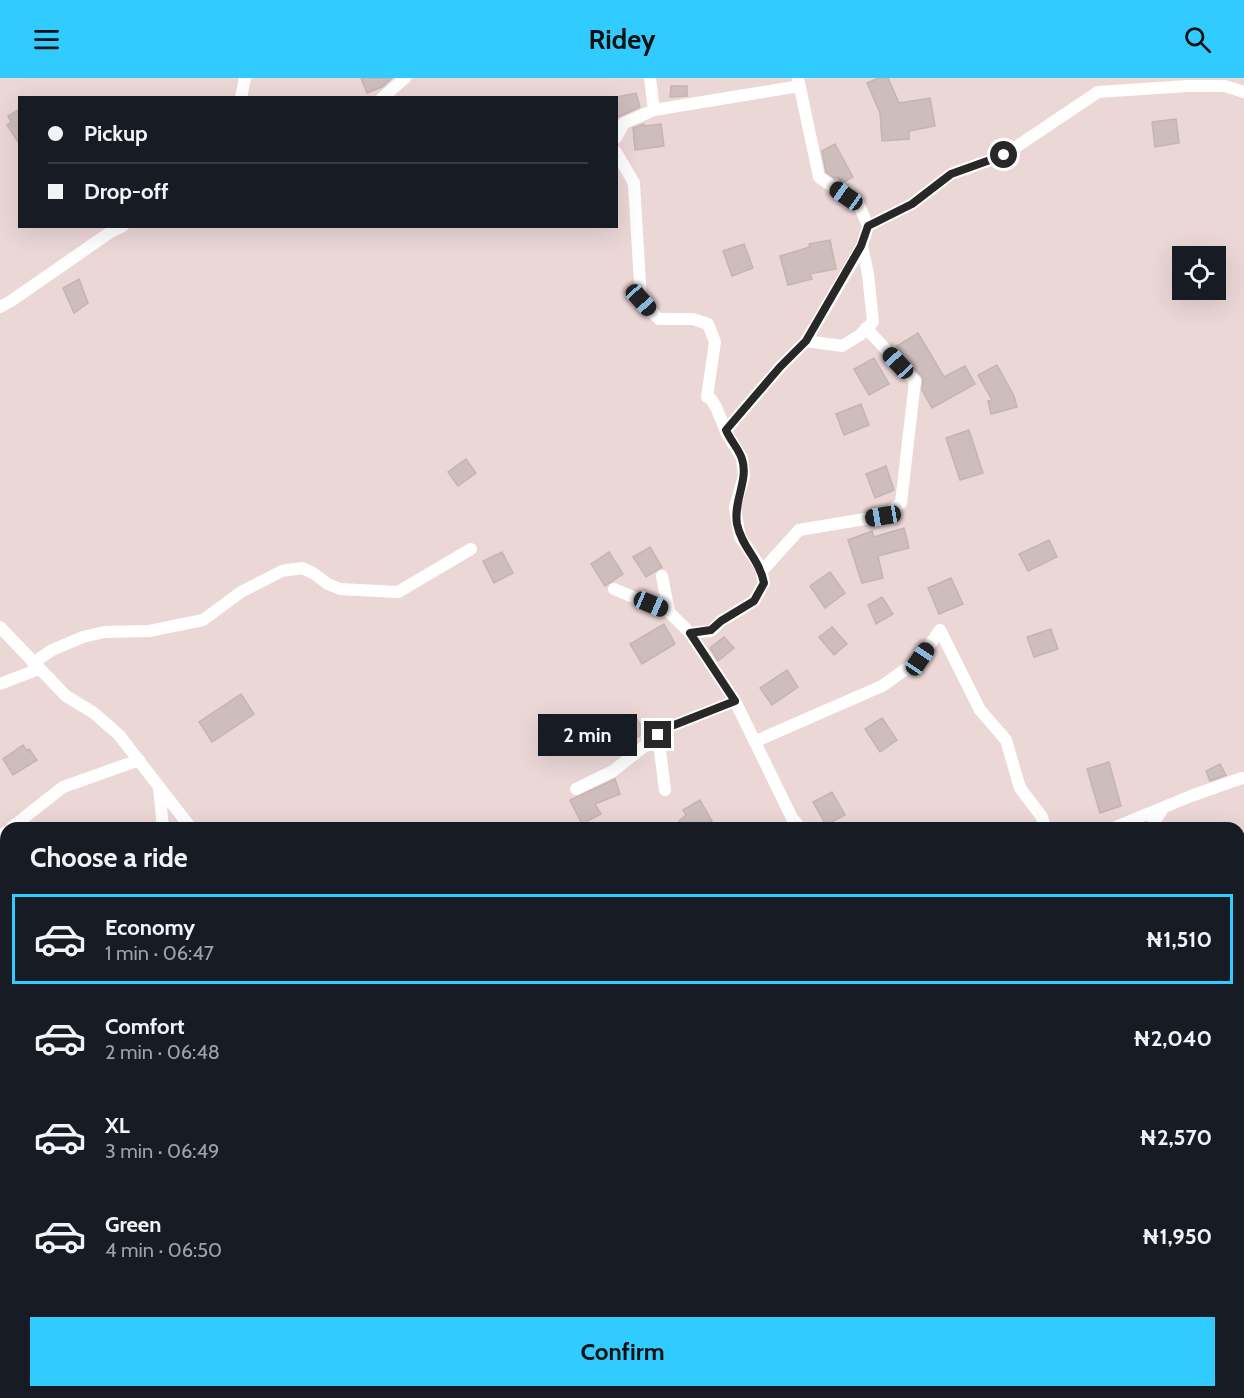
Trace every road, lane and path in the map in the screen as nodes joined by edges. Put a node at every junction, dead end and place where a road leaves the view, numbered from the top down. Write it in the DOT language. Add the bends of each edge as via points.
graph roads {
  1 [pos="245,78"];
  2 [pos="405,78"];
  3 [pos="650,78"];
  4 [pos="1238,78"];
  5 [pos="799,82"];
  6 [pos="1225,86"];
  7 [pos="1244,92"];
  8 [pos="241,96"];
  9 [pos="384,96"];
  10 [pos="654,110"];
  11 [pos="618,134"];
  12 [pos="618,155"];
  13 [pos="868,226"];
  14 [pos="119,228"];
  15 [pos="861,246"];
  16 [pos="0,307"];
  17 [pos="866,328"];
  18 [pos="806,341"];
  19 [pos="726,430"];
  20 [pos="471,549"];
  21 [pos="762,571"];
  22 [pos="662,576"];
  23 [pos="614,589"];
  24 [pos="669,612"];
  25 [pos="0,627"];
  26 [pos="690,633"];
  27 [pos="36,666"];
  28 [pos="0,684"];
  29 [pos="735,701"];
  30 [pos="658,735"];
  31 [pos="756,741"];
  32 [pos="139,760"];
  33 [pos="1242,778"];
  34 [pos="158,786"];
  35 [pos="576,789"];
  36 [pos="664,790"];
  37 [pos="1164,807"];
  38 [pos="19,822"];
  39 [pos="162,822"];
  40 [pos="186,822"];
  41 [pos="796,822"];
  42 [pos="1043,822"];
  43 [pos="1128,822"];
  44 [pos="1154,822"];
  1 -- 8 [label="street"];
  2 -- 9 [label="street"];
  3 -- 10 [label="street"];
  4 -- 6 [label="street"];
  5 -- 10 [label="street"];
  5 -- 13 [label="street" via="819,177 860,205"];
  6 -- 7 [label="street"];
  6 -- 13 [label="street" via="1098,92 1004,155 951,174 912,204"];
  10 -- 11 [label="street" via="624,123"];
  12 -- 19 [label="street" via="634,183 641,300 659,319 693,319 708,324 715,342 707,397"];
  13 -- 15 [label="street"];
  14 -- 16 [label="street"];
  15 -- 17 [label="street" via="873,322"];
  15 -- 18 [label="street"];
  17 -- 18 [label="street" via="842,346"];
  17 -- 21 [label="street" via="915,381 902,503 883,516 799,530"];
  18 -- 19 [label="street"];
  19 -- 21 [label="street" via="742,458 744,476 735,507 740,537"];
  20 -- 27 [label="street" via="398,592 340,589 302,568 282,571 240,592 203,620 149,631 104,632 83,637 52,650"];
  21 -- 26 [label="street" via="764,583 754,601 711,630"];
  22 -- 24 [label="street"];
  23 -- 24 [label="street"];
  24 -- 26 [label="street"];
  25 -- 27 [label="street"];
  26 -- 29 [label="street"];
  27 -- 28 [label="street"];
  27 -- 32 [label="street" via="66,696 119,735"];
  29 -- 30 [label="street"];
  29 -- 31 [label="street"];
  30 -- 35 [label="street" via="613,771"];
  30 -- 36 [label="street"];
  31 -- 41 [label="street"];
  31 -- 42 [label="street" via="882,687 920,659 940,630 980,710 1006,740 1020,788"];
  32 -- 34 [label="street"];
  32 -- 38 [label="street" via="63,787"];
  33 -- 37 [label="street"];
  34 -- 39 [label="street"];
  34 -- 40 [label="street"];
  37 -- 43 [label="street"];
  37 -- 44 [label="street"];
}
